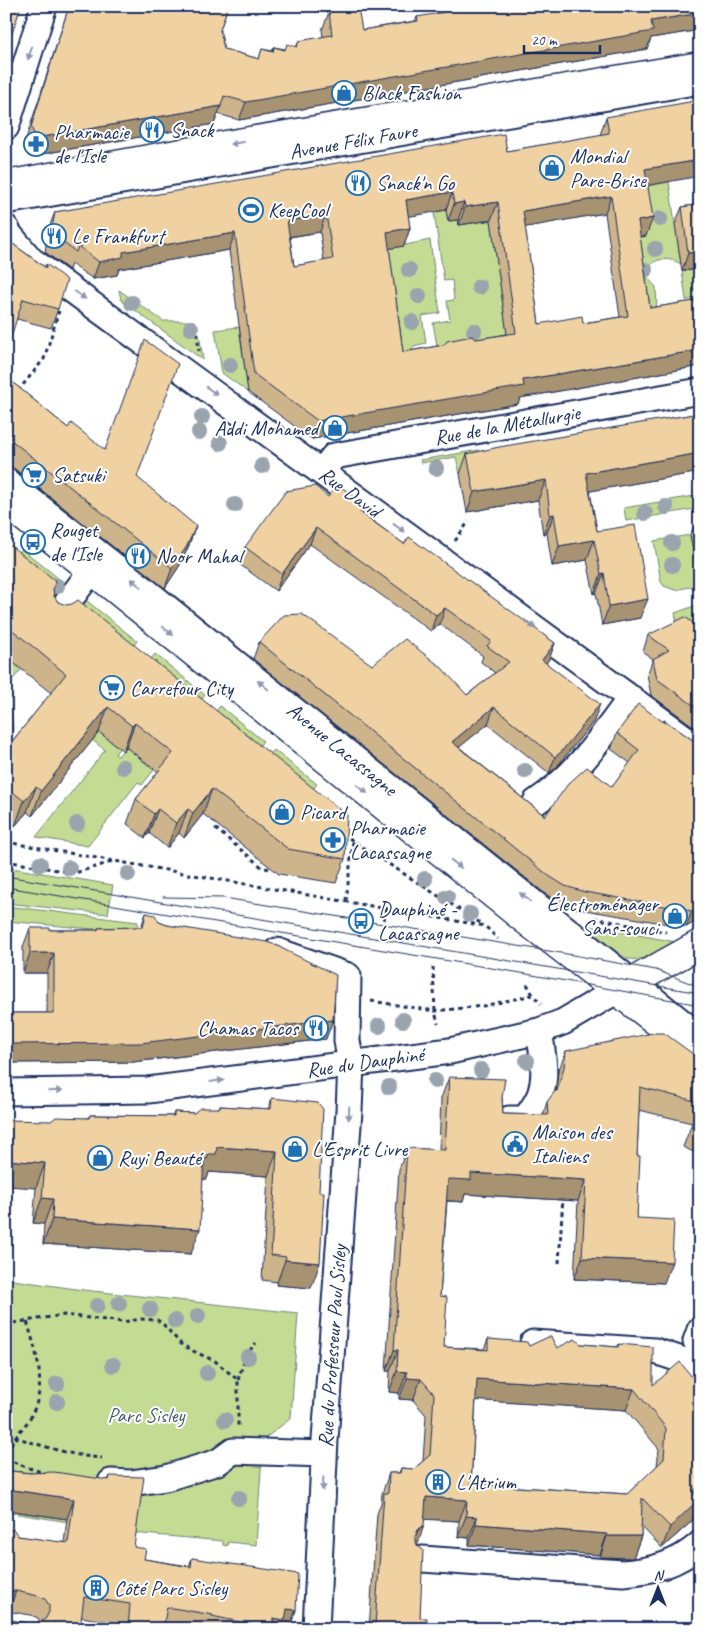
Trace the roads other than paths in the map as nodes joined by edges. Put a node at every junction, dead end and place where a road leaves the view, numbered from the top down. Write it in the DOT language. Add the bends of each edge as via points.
graph roads {
  1 [pos="44,6"];
  2 [pos="700,66"];
  3 [pos="700,81"];
  4 [pos="6,127"];
  5 [pos="6,184"];
  6 [pos="6,201"];
  7 [pos="6,228"];
  8 [pos="700,391"];
  9 [pos="322,471"];
  10 [pos="6,481"];
  11 [pos="6,503"];
  12 [pos="92,570"];
  13 [pos="58,615"];
  14 [pos="631,698"];
  15 [pos="700,749"];
  16 [pos="536,802"];
  17 [pos="700,944"];
  18 [pos="257,945"];
  19 [pos="624,986"];
  20 [pos="539,1031"];
  21 [pos="700,1037"];
  22 [pos="700,1055"];
  23 [pos="351,1064"];
  24 [pos="6,1092"];
  25 [pos="510,1120"];
  26 [pos="532,1343"];
  27 [pos="696,1352"];
  28 [pos="324,1454"];
  29 [pos="59,1476"];
  30 [pos="700,1544"];
  31 [pos="422,1559"];
  32 [pos="316,1629"];
  1 -- 4 [label="street, one-way"];
  2 -- 5 [label="main road, Avenue Félix Faure, one-way"];
  3 -- 6 [label="street, Avenue Félix Faure"];
  7 -- 9 [label="street, Rue David, one-way" via="31,260"];
  8 -- 9 [label="street, Rue de la Métallurgie" via="334,456"];
  9 -- 14 [label="street, Rue David, one-way"];
  19 -- 10 [label="street, Avenue Lacassagne, one-way" via="147,592"];
  11 -- 12 [label="main road, Avenue Lacassagne"];
  12 -- 13 [label="street"];
  12 -- 19 [label="main road, Avenue Lacassagne, one-way" via="498,898 600,976"];
  14 -- 15 [label="street, Rue David"];
  14 -- 16 [label="street" via="581,753 577,769"];
  17 -- 19 [label="main road, Rue du Dauphiné"];
  18 -- 23 [label="street, Rue du Professeur Paul Sisley" via="348,976 346,1041"];
  19 -- 20 [label="street, Rue du Dauphiné" via="563,1022"];
  19 -- 21 [label="street, Avenue Lacassagne"];
  19 -- 22 [label="main road, Avenue Lacassagne"];
  20 -- 23 [label="street, Rue du Dauphiné" via="450,1051"];
  20 -- 25 [label="street" via="542,1091 525,1120"];
  24 -- 23 [label="street, Rue du Dauphiné, one-way" via="148,1090"];
  23 -- 28 [label="street, Rue du Professeur Paul Sisley, one-way"];
  26 -- 27 [label="street"];
  28 -- 29 [label="street" via="233,1451 218,1462 201,1468 166,1478 131,1482"];
  28 -- 32 [label="street, Rue du Professeur Paul Sisley, one-way"];
  30 -- 31 [label="street" via="670,1564 623,1573"];
}
